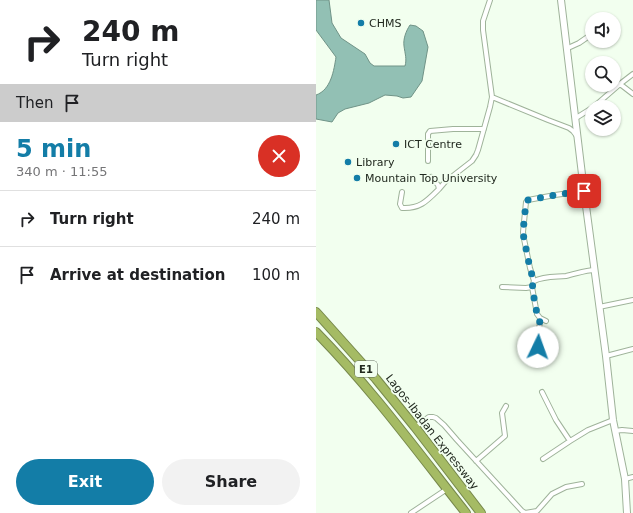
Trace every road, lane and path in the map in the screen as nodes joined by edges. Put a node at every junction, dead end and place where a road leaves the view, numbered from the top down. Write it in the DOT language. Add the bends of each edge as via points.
graph roads {
  1 [pos="490,0"];
  2 [pos="561,0"];
  3 [pos="585,39"];
  4 [pos="568,48"];
  5 [pos="633,74"];
  6 [pos="621,83"];
  7 [pos="621,85"];
  8 [pos="610,92"];
  9 [pos="633,94"];
  10 [pos="492,96"];
  11 [pos="601,100"];
  12 [pos="585,112"];
  13 [pos="576,118"];
  14 [pos="484,129"];
  15 [pos="578,140"];
  16 [pos="428,161"];
  17 [pos="431,177"];
  18 [pos="439,189"];
  19 [pos="584,191"];
  20 [pos="402,192"];
  21 [pos="595,270"];
  22 [pos="534,282"];
  23 [pos="532,287"];
  24 [pos="502,288"];
  25 [pos="633,300"];
  26 [pos="599,308"];
  27 [pos="316,312"];
  28 [pos="540,318"];
  29 [pos="546,321"];
  30 [pos="316,332"];
  31 [pos="538,347"];
  32 [pos="633,349"];
  33 [pos="606,356"];
  34 [pos="542,392"];
  35 [pos="506,406"];
  36 [pos="613,420"];
  37 [pos="415,426"];
  38 [pos="633,430"];
  39 [pos="616,431"];
  40 [pos="570,441"];
  41 [pos="543,459"];
  42 [pos="476,461"];
  43 [pos="633,477"];
  44 [pos="625,479"];
  45 [pos="582,484"];
  46 [pos="447,489"];
  47 [pos="411,513"];
  48 [pos="466,513"];
  49 [pos="482,513"];
  50 [pos="627,513"];
  1 -- 10 [label="street" via="483,30"];
  2 -- 4 [label="street"];
  3 -- 4 [label="street"];
  4 -- 13 [label="street"];
  5 -- 6 [label="street"];
  7 -- 9 [label="street"];
  8 -- 11 [label="street"];
  10 -- 14 [label="street"];
  10 -- 15 [label="street" via="572,129"];
  12 -- 13 [label="street"];
  13 -- 15 [label="street"];
  14 -- 16 [label="street" via="430,131"];
  14 -- 18 [label="street" via="472,161"];
  15 -- 19 [label="street"];
  17 -- 18 [label="street"];
  18 -- 20 [label="street" via="422,205 409,208 402,208 400,204"];
  19 -- 21 [label="street"];
  19 -- 22 [label="street" via="526,202 523,232"];
  21 -- 22 [label="street" via="548,277"];
  21 -- 26 [label="street"];
  22 -- 23 [label="street"];
  23 -- 24 [label="street"];
  23 -- 28 [label="street"];
  25 -- 26 [label="street"];
  26 -- 33 [label="street"];
  27 -- 37 [label="highway, Lagos-Ibadan Expressway / E1"];
  28 -- 29 [label="street"];
  28 -- 31 [label="street"];
  30 -- 46 [label="highway, Lagos-Ibadan Expressway / E1" via="367,387"];
  32 -- 33 [label="street"];
  33 -- 36 [label="street"];
  34 -- 40 [label="street"];
  35 -- 42 [label="street" via="502,413 505,436"];
  36 -- 39 [label="street"];
  36 -- 40 [label="street"];
  37 -- 42 [label="street" via="429,417 436,418"];
  37 -- 49 [label="highway, Lagos-Ibadan Expressway / E1"];
  38 -- 39 [label="street"];
  39 -- 44 [label="street"];
  40 -- 41 [label="street"];
  42 -- 45 [label="street" via="525,513 537,511 552,494 566,487"];
  43 -- 44 [label="street"];
  44 -- 50 [label="street"];
  46 -- 47 [label="street"];
  46 -- 48 [label="highway, Lagos-Ibadan Expressway / E1"];
}
